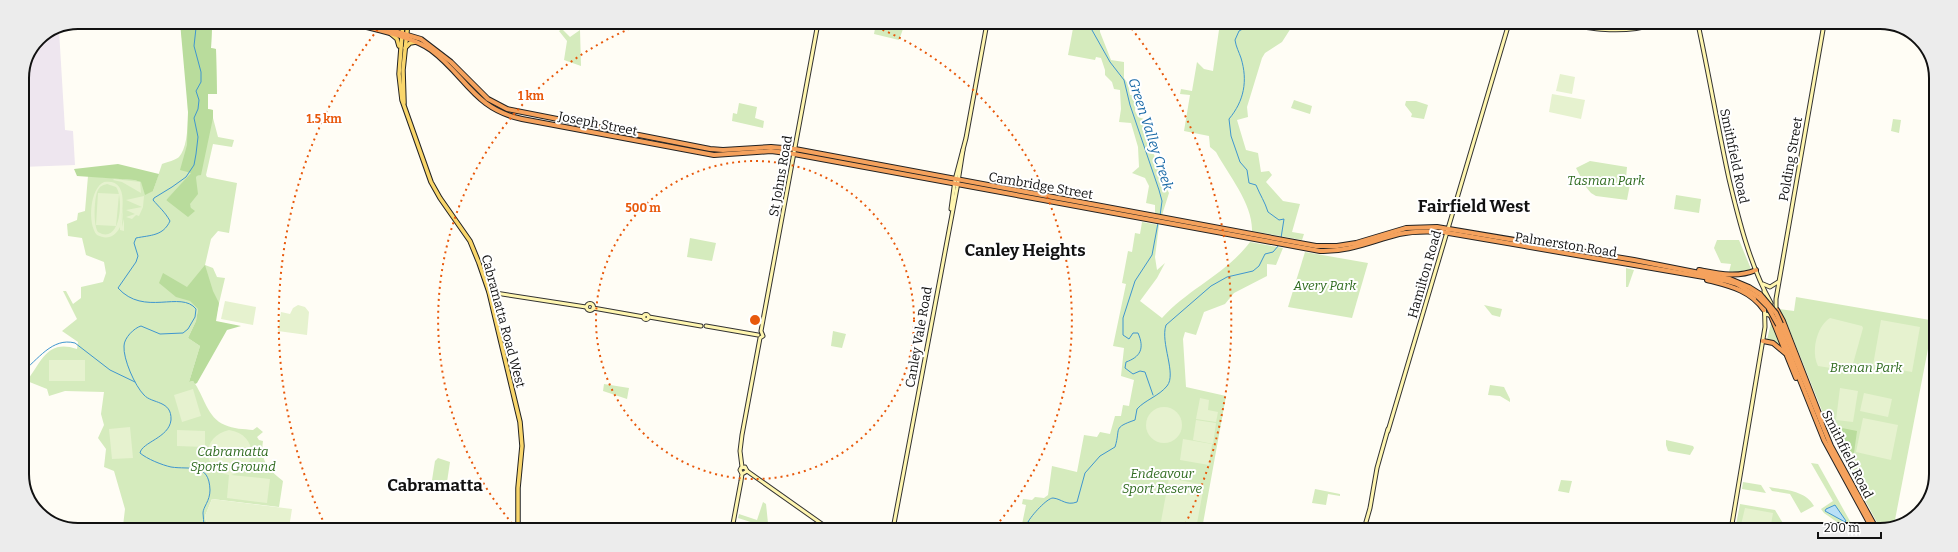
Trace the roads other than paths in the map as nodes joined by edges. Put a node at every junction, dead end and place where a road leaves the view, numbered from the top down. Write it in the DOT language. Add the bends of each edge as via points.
graph roads {
  1 [pos="373,29"];
  2 [pos="386,29"];
  3 [pos="399,29"];
  4 [pos="404,29"];
  5 [pos="406,29"];
  6 [pos="817,29"];
  7 [pos="986,29"];
  8 [pos="1508,29"];
  9 [pos="1606,29"];
  10 [pos="1636,29"];
  11 [pos="1699,29"];
  12 [pos="1823,29"];
  13 [pos="389,30"];
  14 [pos="391,34"];
  15 [pos="404,36"];
  16 [pos="418,42"];
  17 [pos="402,50"];
  18 [pos="794,152"];
  19 [pos="957,182"];
  20 [pos="1447,231"];
  21 [pos="1284,243"];
  22 [pos="1640,264"];
  23 [pos="1756,270"];
  24 [pos="1760,280"];
  25 [pos="1779,280"];
  26 [pos="1763,289"];
  27 [pos="488,292"];
  28 [pos="1776,299"];
  29 [pos="1771,303"];
  30 [pos="1765,306"];
  31 [pos="1776,308"];
  32 [pos="1764,312"];
  33 [pos="1770,316"];
  34 [pos="1765,327"];
  35 [pos="759,335"];
  36 [pos="1763,341"];
  37 [pos="1786,355"];
  38 [pos="1812,408"];
  39 [pos="1824,440"];
  40 [pos="742,467"];
  41 [pos="1843,470"];
  42 [pos="747,471"];
  43 [pos="742,474"];
  44 [pos="519,523"];
  45 [pos="733,523"];
  46 [pos="821,523"];
  47 [pos="894,523"];
  48 [pos="1366,523"];
  49 [pos="1733,523"];
  50 [pos="1869,523"];
  51 [pos="1873,523"];
  1 -- 14 [label="highway"];
  2 -- 13 [label="highway"];
  3 -- 13 [label="main road"];
  4 -- 15 [label="main road, Cabramatta Road West"];
  5 -- 15 [label="main road, Cabramatta Road West"];
  6 -- 18 [label="main road, St Johns Road"];
  7 -- 19 [label="main road, Canley Vale Road"];
  8 -- 20 [label="main road, Hamilton Road"];
  9 -- 10 [label="main road"];
  11 -- 23 [label="main road, Smithfield Road" via="1738,217"];
  12 -- 25 [label="main road, Polding Street"];
  13 -- 15 [label="highway"];
  14 -- 15 [label="highway"];
  14 -- 17 [label="main road"];
  15 -- 16 [label="highway, Joseph Street"];
  15 -- 17 [label="main road, Cabramatta Road West"];
  15 -- 18 [label="highway, Joseph Street" via="421,39 434,48 488,99 507,109 714,149 771,147"];
  16 -- 17 [label="main road" via="408,44"];
  16 -- 18 [label="highway, Joseph Street" via="440,58 476,97 488,106 513,117 714,155"];
  17 -- 27 [label="main road, Cabramatta Road West" via="399,83 429,177 440,198 470,241 480,263"];
  18 -- 19 [label="highway, Cambridge Street"];
  18 -- 35 [label="main road, St Johns Road"];
  19 -- 21 [label="highway, Cambridge Street"];
  19 -- 47 [label="main road, Canley Vale Road"];
  20 -- 21 [label="highway, Palmerston Road" via="1405,233 1358,248 1333,251"];
  20 -- 22 [label="highway, Palmerston Road"];
  20 -- 48 [label="main road, Hamilton Road" via="1376,474"];
  22 -- 23 [label="highway" via="1732,276"];
  22 -- 32 [label="highway" via="1735,287 1755,299"];
  22 -- 38 [label="highway, Palmerston Road, bridge" via="1738,284 1759,296 1780,324"];
  23 -- 24 [label="main road, Smithfield Road"];
  24 -- 25 [label="main road" via="1764,286 1769,287"];
  24 -- 26 [label="main road, Smithfield Road"];
  25 -- 28 [label="main road, Polding Street"];
  26 -- 29 [label="main road, Smithfield Road"];
  26 -- 30 [label="main road, Smithfield Road"];
  27 -- 35 [label="main road" via="586,307 589,311 594,308 644,316 646,320 649,317 701,326 703,329 706,326"];
  27 -- 44 [label="main road, Cabramatta Road West" via="521,427"];
  28 -- 29 [label="main road"];
  28 -- 31 [label="main road, Polding Street"];
  29 -- 30 [label="main road"];
  29 -- 31 [label="main road"];
  30 -- 32 [label="main road"];
  31 -- 33 [label="main road" via="1775,314"];
  31 -- 41 [label="highway"];
  32 -- 33 [label="main road"];
  32 -- 34 [label="main road"];
  33 -- 34 [label="main road"];
  33 -- 37 [label="highway"];
  34 -- 36 [label="main road"];
  35 -- 40 [label="main road, St Johns Road" via="740,445"];
  36 -- 37 [label="highway" via="1773,343"];
  36 -- 49 [label="main road"];
  37 -- 39 [label="highway"];
  38 -- 39 [label="highway, Smithfield Road"];
  38 -- 41 [label="highway, Smithfield Road"];
  39 -- 50 [label="highway, Smithfield Road"];
  40 -- 42 [label="main road"];
  40 -- 43 [label="main road, St Johns Road"];
  41 -- 51 [label="highway, Smithfield Road"];
  42 -- 43 [label="main road"];
  42 -- 46 [label="main road"];
  43 -- 45 [label="main road, St Johns Road"];
}
